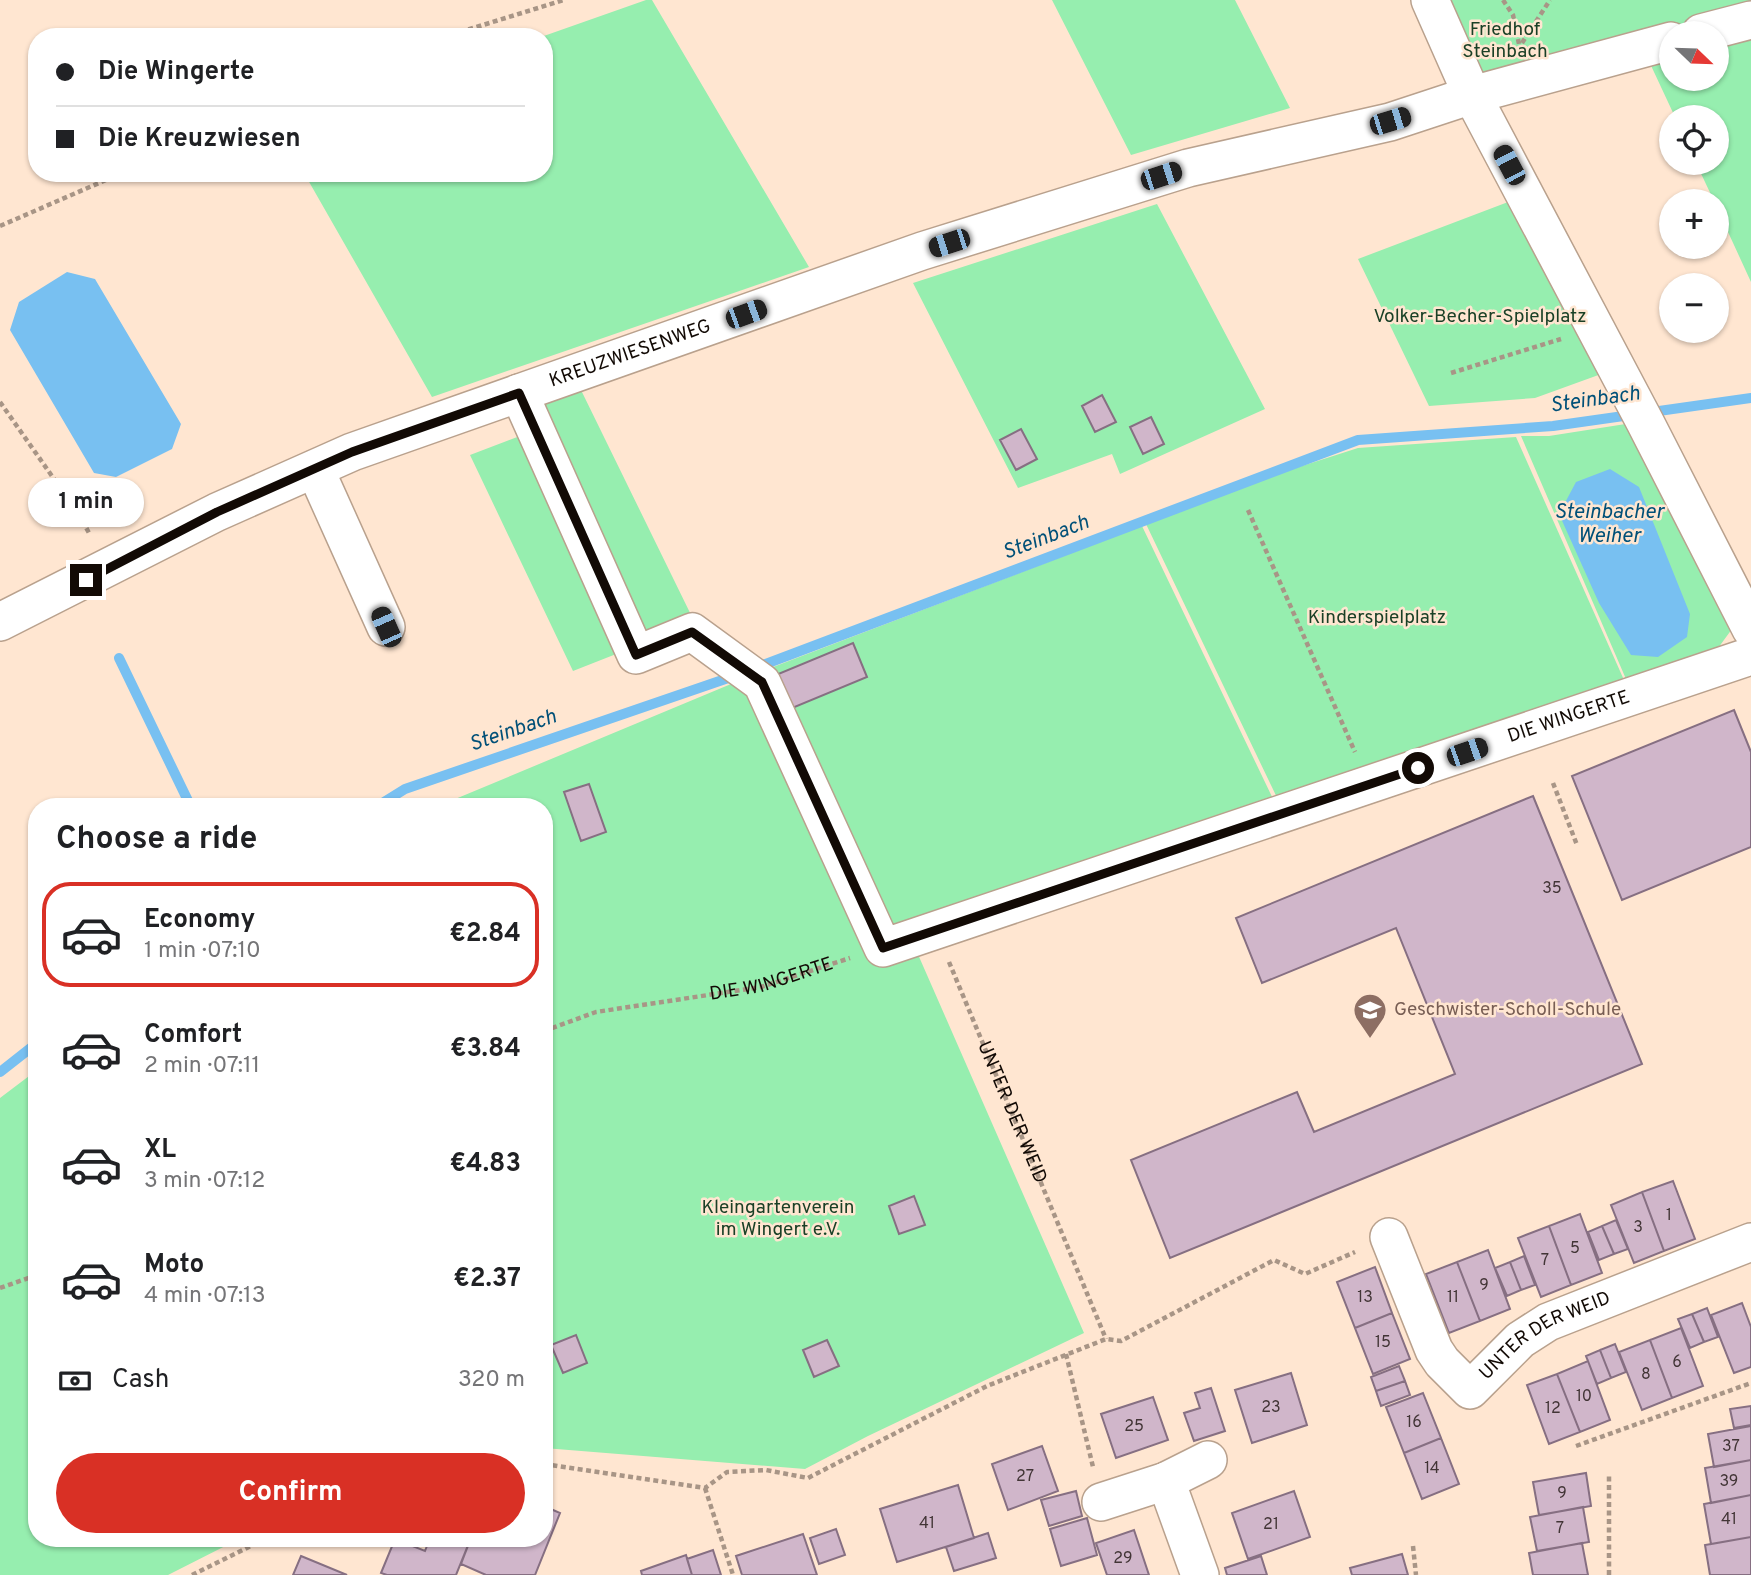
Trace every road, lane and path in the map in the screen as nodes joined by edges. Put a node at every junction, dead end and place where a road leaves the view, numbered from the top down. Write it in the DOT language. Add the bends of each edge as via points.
graph roads {
  1 [pos="564,0"];
  2 [pos="1430,0"];
  3 [pos="1503,0"];
  4 [pos="1550,0"];
  5 [pos="1751,20"];
  6 [pos="1729,26"];
  7 [pos="473,28"];
  8 [pos="1659,44"];
  9 [pos="1472,94"];
  10 [pos="101,182"];
  11 [pos="0,226"];
  12 [pos="1595,329"];
  13 [pos="1451,373"];
  14 [pos="519,393"];
  15 [pos="0,402"];
  16 [pos="315,469"];
  17 [pos="1248,510"];
  18 [pos="108,569"];
  19 [pos="0,622"];
  20 [pos="386,627"];
  21 [pos="1751,629"];
  22 [pos="1751,656"];
  23 [pos="1553,783"];
  24 [pos="1370,785"];
  25 [pos="1577,845"];
  26 [pos="883,948"];
  27 [pos="946,956"];
  28 [pos="553,1028"];
  29 [pos="1389,1237"];
  30 [pos="1751,1242"];
  31 [pos="28,1278"];
  32 [pos="0,1289"];
  33 [pos="1106,1339"];
  34 [pos="1066,1354"];
  35 [pos="1751,1382"];
  36 [pos="1576,1446"];
  37 [pos="1208,1460"];
  38 [pos="553,1465"];
  39 [pos="1609,1475"];
  40 [pos="1166,1480"];
  41 [pos="705,1488"];
  42 [pos="1101,1502"];
  43 [pos="1413,1546"];
  44 [pos="249,1547"];
  45 [pos="192,1575"];
  46 [pos="733,1575"];
  47 [pos="1200,1575"];
  48 [pos="1416,1575"];
  49 [pos="1609,1575"];
  1 -- 7 [label="path"];
  2 -- 9 [label="street"];
  3 -- 4 [label="path" via="1513,15 1519,47"];
  5 -- 6 [label="street"];
  8 -- 9 [label="street, KREUZWIESENWEG"];
  9 -- 12 [label="street"];
  9 -- 14 [label="street, KREUZWIESENWEG" via="1390,121 1188,168 922,251"];
  10 -- 11 [label="path"];
  12 -- 13 [label="path"];
  12 -- 21 [label="street"];
  14 -- 16 [label="street, KREUZWIESENWEG" via="382,440"];
  14 -- 26 [label="street" via="636,655 692,632 762,682"];
  15 -- 18 [label="path" via="80,516"];
  16 -- 18 [label="street, KREUZWIESENWEG" via="217,512"];
  16 -- 20 [label="street"];
  17 -- 24 [label="path"];
  18 -- 19 [label="street, KREUZWIESENWEG"];
  22 -- 24 [label="street, DIE WINGERTE"];
  23 -- 25 [label="path"];
  24 -- 26 [label="street, DIE WINGERTE"];
  26 -- 28 [label="path, DIE WINGERTE" via="761,987 596,1012"];
  27 -- 33 [label="path, UNTER DER WEID"];
  29 -- 30 [label="street, UNTER DER WEID" via="1434,1349 1469,1390 1520,1340 1548,1322"];
  29 -- 33 [label="path" via="1305,1274 1274,1260 1121,1341"];
  31 -- 32 [label="path"];
  33 -- 34 [label="path"];
  34 -- 41 [label="path" via="987,1386 808,1478 766,1470 727,1472"];
  34 -- 42 [label="path"];
  35 -- 36 [label="path"];
  37 -- 40 [label="street"];
  38 -- 41 [label="path"];
  39 -- 49 [label="path"];
  40 -- 42 [label="street"];
  40 -- 47 [label="street"];
  41 -- 46 [label="path"];
  43 -- 48 [label="path"];
  44 -- 45 [label="path"];
}
